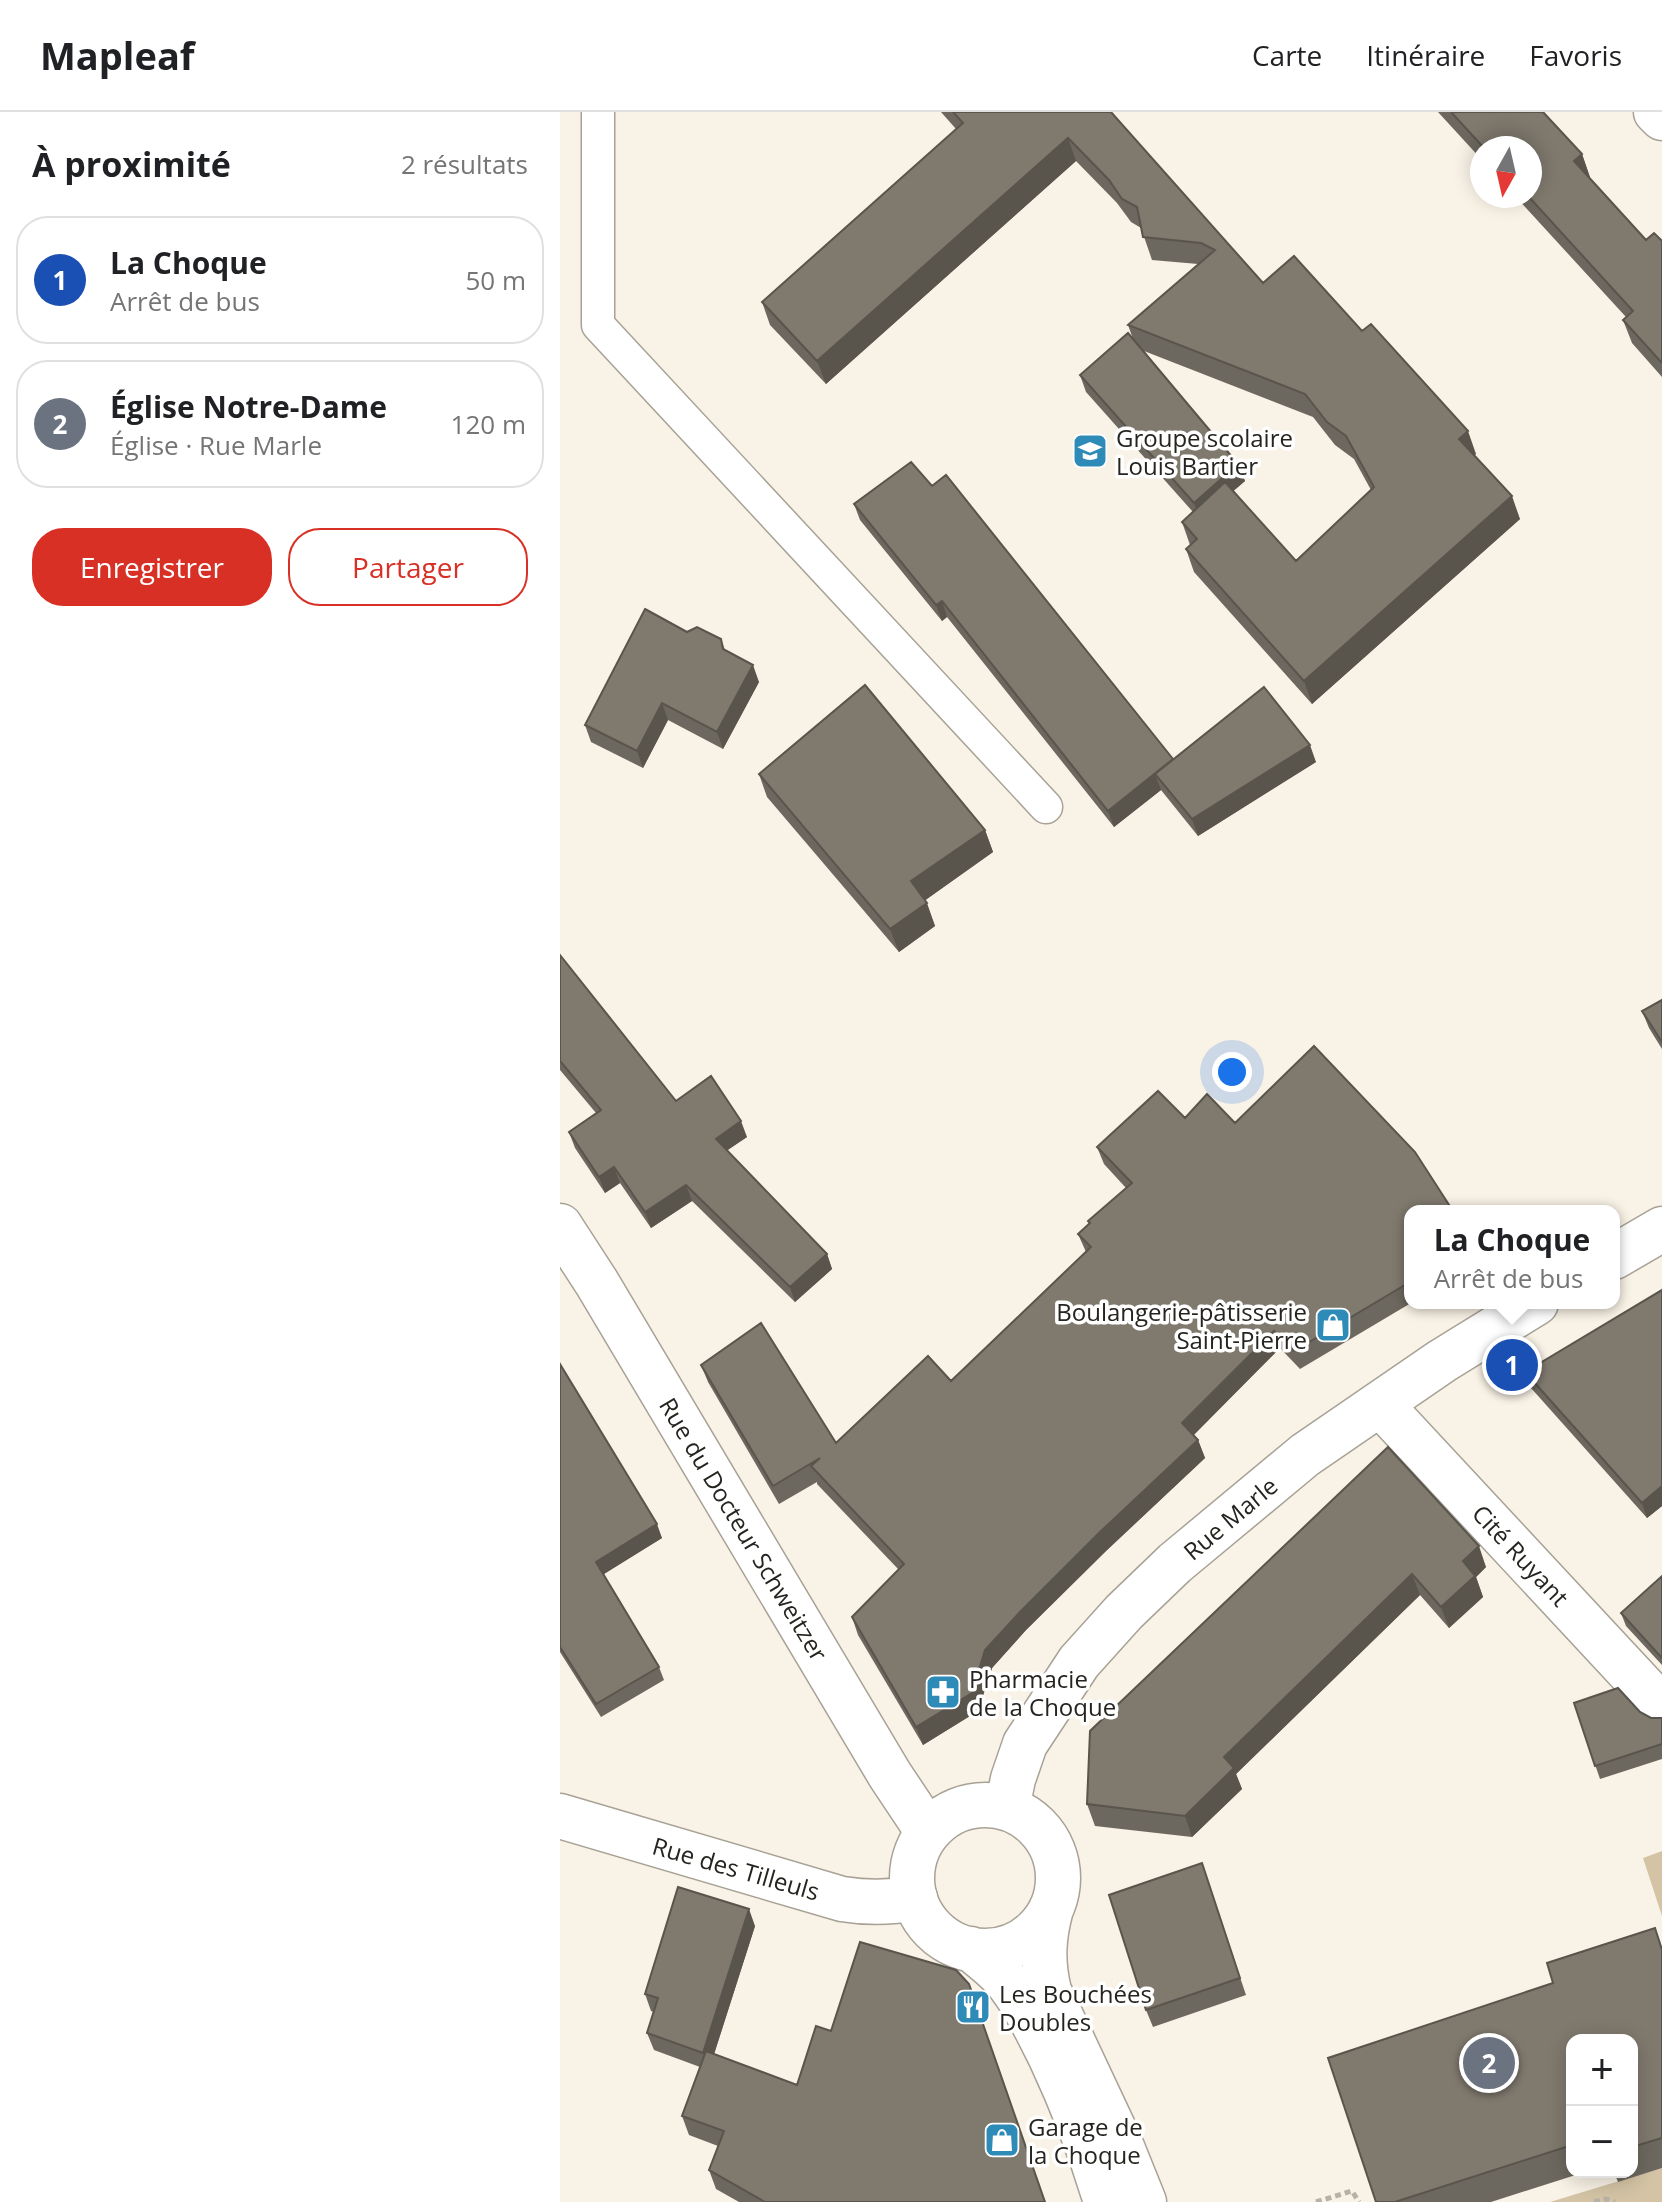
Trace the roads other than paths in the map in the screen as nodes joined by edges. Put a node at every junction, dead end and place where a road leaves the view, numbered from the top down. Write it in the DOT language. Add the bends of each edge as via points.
graph roads {
  1 [pos="598,112"];
  2 [pos="1656,112"];
  3 [pos="1662,118"];
  4 [pos="1046,807"];
  5 [pos="560,1226"];
  6 [pos="1662,1229"];
  7 [pos="1620,1254"];
  8 [pos="1526,1309"];
  9 [pos="1380,1404"];
  10 [pos="1662,1707"];
  11 [pos="1007,1808"];
  12 [pos="560,1816"];
  13 [pos="928,1832"];
  14 [pos="915,1898"];
  15 [pos="1051,1909"];
  16 [pos="971,1949"];
  17 [pos="1106,2202"];
  18 [pos="1144,2202"];
  1 -- 4 [label="lane" via="598,325"];
  2 -- 3 [label="main road"];
  5 -- 13 [label="main road, Rue du Docteur Schweitzer"];
  6 -- 7 [label="main road"];
  8 -- 9 [label="main road, Rue Marle"];
  9 -- 10 [label="main road, Cité Ruyant"];
  9 -- 11 [label="main road, Rue Marle" via="1305,1455 1124,1612 1079,1662 1025,1744"];
  11 -- 13 [label="main road" via="964,1808"];
  11 -- 15 [label="main road" via="1032,1822 1054,1853 1059,1881"];
  12 -- 14 [label="main road, Rue des Tilleuls" via="842,1899 863,1903"];
  13 -- 14 [label="main road" via="914,1864"];
  14 -- 16 [label="main road" via="938,1934"];
  15 -- 16 [label="main road" via="1018,1943 991,1951"];
  15 -- 18 [label="main road" via="1043,1949 1049,1991"];
  16 -- 17 [label="main road" via="1003,1977 1038,2030 1069,2096"];
}
